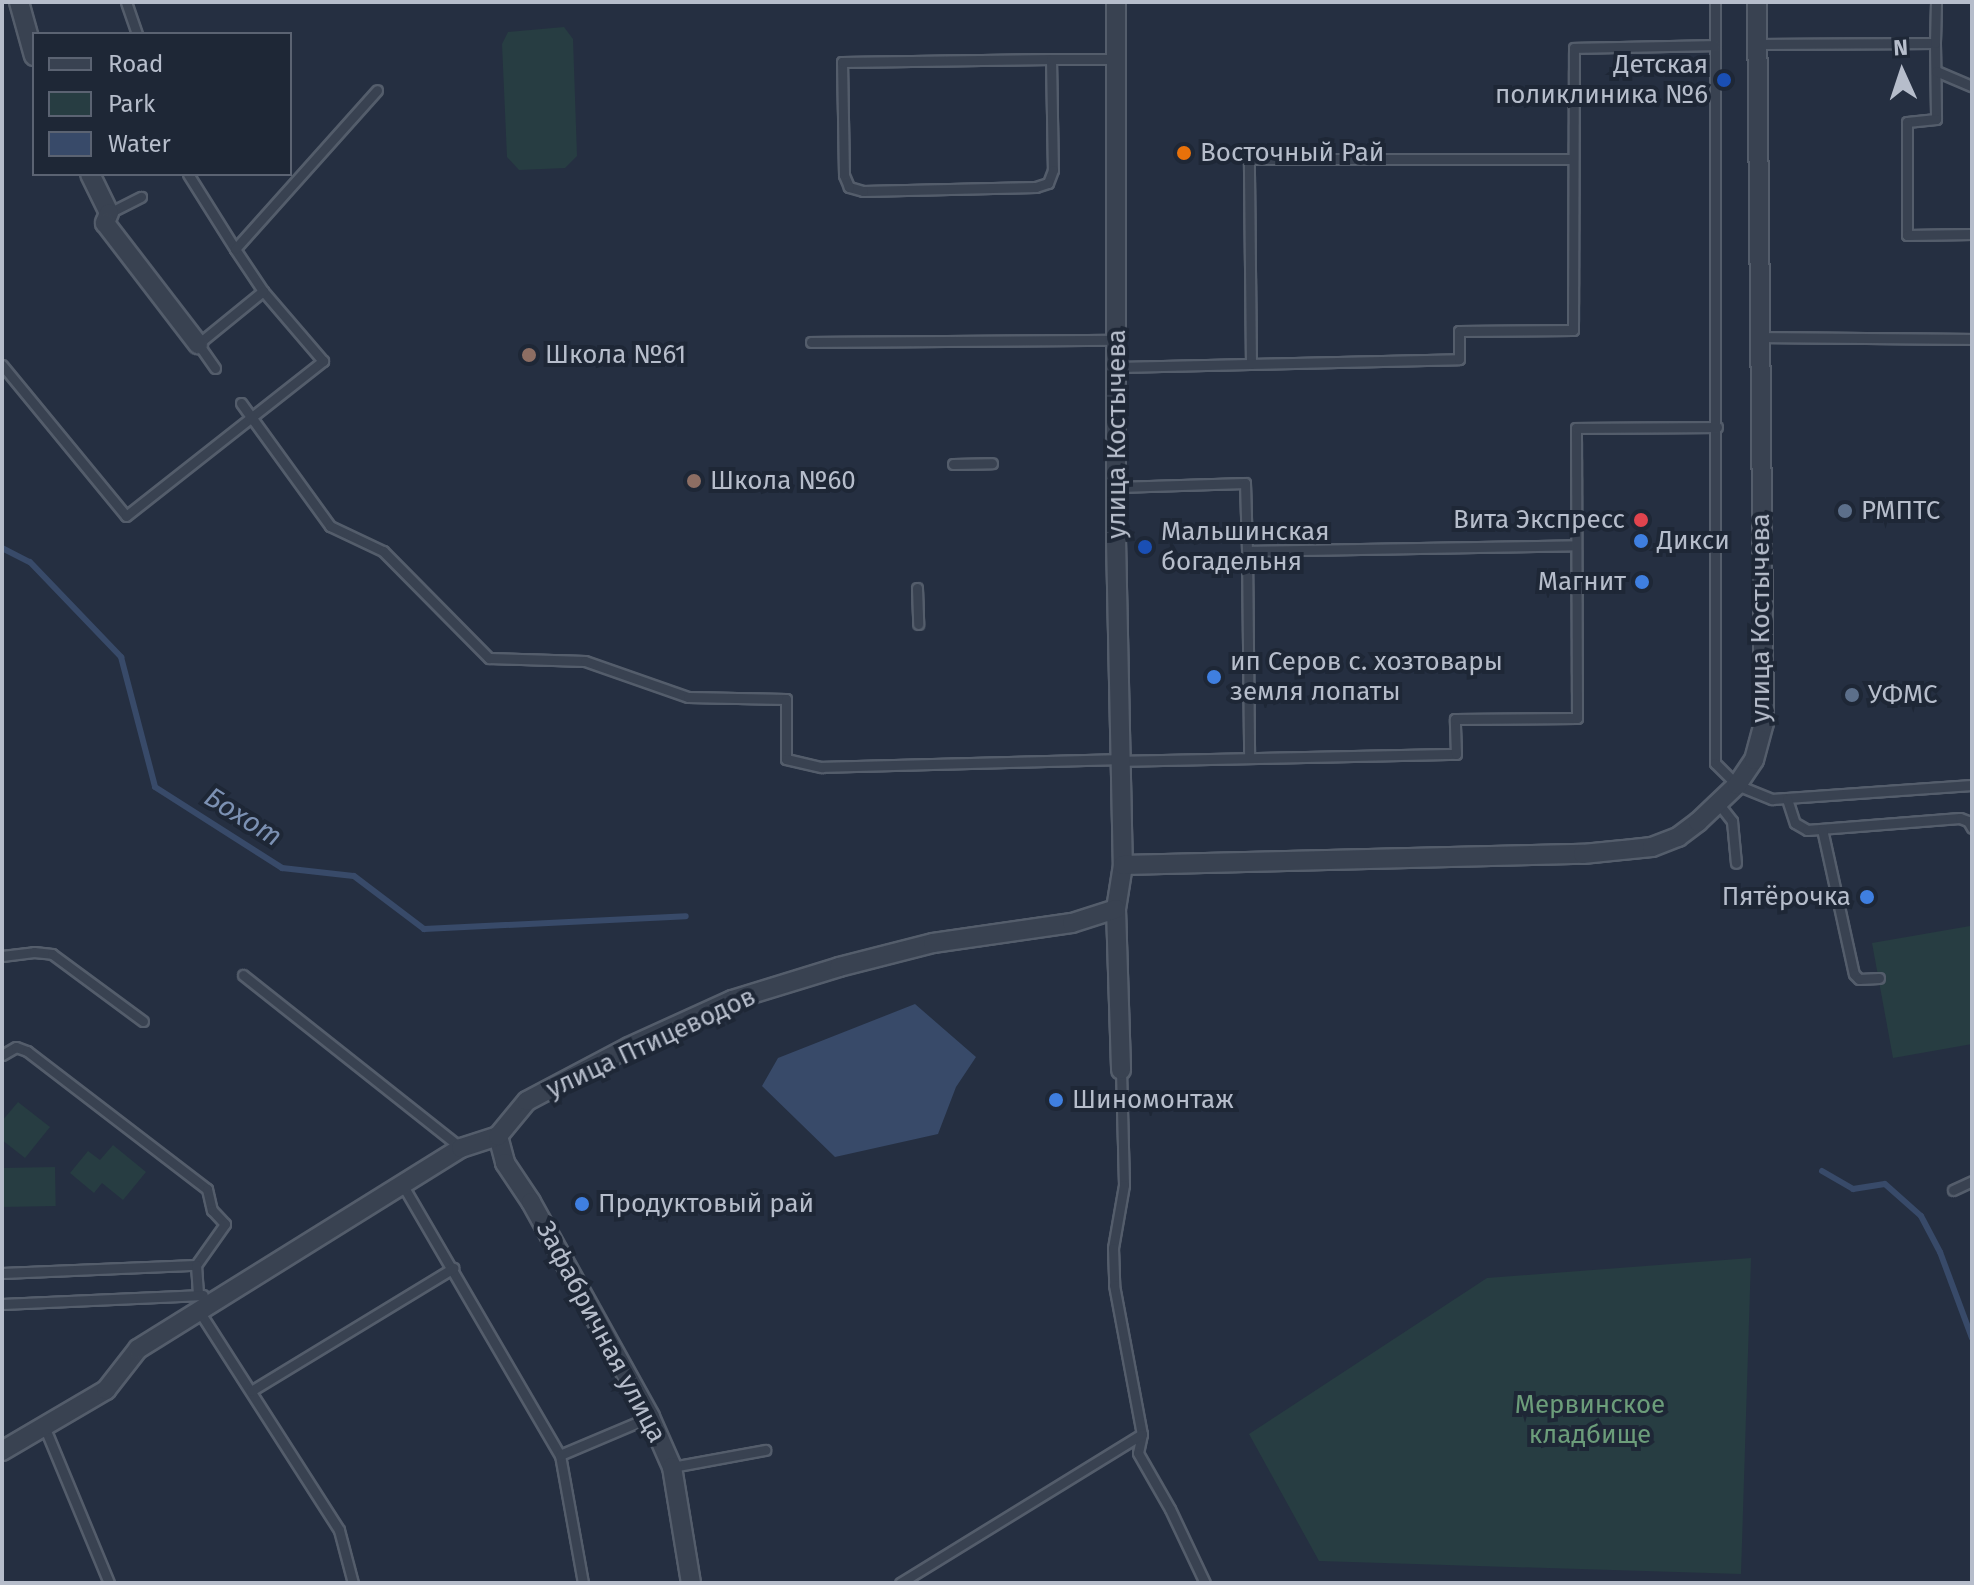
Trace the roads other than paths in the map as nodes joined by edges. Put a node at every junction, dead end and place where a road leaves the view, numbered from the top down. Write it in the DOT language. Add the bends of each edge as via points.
graph roads {
  1 [pos="19,2"];
  2 [pos="126,2"];
  3 [pos="1116,2"];
  4 [pos="1715,2"];
  5 [pos="1757,2"];
  6 [pos="1936,2"];
  7 [pos="136,32"];
  8 [pos="1935,43"];
  9 [pos="1757,44"];
  10 [pos="1715,45"];
  11 [pos="32,49"];
  12 [pos="1051,59"];
  13 [pos="1116,59"];
  14 [pos="1936,71"];
  15 [pos="1972,86"];
  16 [pos="377,90"];
  17 [pos="1572,159"];
  18 [pos="91,176"];
  19 [pos="189,176"];
  20 [pos="141,197"];
  21 [pos="109,213"];
  22 [pos="1972,234"];
  23 [pos="235,249"];
  24 [pos="263,291"];
  25 [pos="1759,337"];
  26 [pos="1972,339"];
  27 [pos="1118,340"];
  28 [pos="811,342"];
  29 [pos="198,344"];
  30 [pos="1251,364"];
  31 [pos="2,365"];
  32 [pos="1118,367"];
  33 [pos="215,368"];
  34 [pos="241,403"];
  35 [pos="252,418"];
  36 [pos="1717,427"];
  37 [pos="992,463"];
  38 [pos="953,464"];
  39 [pos="1117,487"];
  40 [pos="1576,545"];
  41 [pos="1247,551"];
  42 [pos="917,588"];
  43 [pos="918,624"];
  44 [pos="1249,756"];
  45 [pos="1119,760"];
  46 [pos="1737,785"];
  47 [pos="1972,785"];
  48 [pos="1787,799"];
  49 [pos="1718,803"];
  50 [pos="1972,828"];
  51 [pos="1822,829"];
  52 [pos="1736,863"];
  53 [pos="1123,865"];
  54 [pos="1116,909"];
  55 [pos="2,956"];
  56 [pos="243,975"];
  57 [pos="1879,978"];
  58 [pos="143,1021"];
  59 [pos="2,1055"];
  60 [pos="1121,1070"];
  61 [pos="498,1136"];
  62 [pos="461,1148"];
  63 [pos="1972,1181"];
  64 [pos="402,1184"];
  65 [pos="1953,1190"];
  66 [pos="196,1265"];
  67 [pos="453,1268"];
  68 [pos="2,1273"];
  69 [pos="203,1303"];
  70 [pos="2,1304"];
  71 [pos="251,1391"];
  72 [pos="650,1417"];
  73 [pos="44,1426"];
  74 [pos="1142,1434"];
  75 [pos="765,1450"];
  76 [pos="2,1451"];
  77 [pos="560,1455"];
  78 [pos="672,1467"];
  79 [pos="109,1583"];
  80 [pos="353,1583"];
  81 [pos="583,1583"];
  82 [pos="691,1583"];
  83 [pos="900,1583"];
  84 [pos="1205,1583"];
  1 -- 11 [label="street"];
  2 -- 7 [label="lane"];
  3 -- 13 [label="street, улица Костычева"];
  4 -- 10 [label="lane"];
  5 -- 9 [label="street, улица Костычева"];
  6 -- 8 [label="lane"];
  8 -- 9 [label="lane"];
  8 -- 14 [label="lane"];
  9 -- 25 [label="street, улица Костычева"];
  10 -- 17 [label="lane" via="1574,48"];
  10 -- 36 [label="lane"];
  12 -- 12 [label="lane" via="1053,170 1048,183 863,191 849,187 844,175 842,62"];
  12 -- 13 [label="lane"];
  13 -- 27 [label="street, улица Костычева"];
  14 -- 15 [label="lane"];
  14 -- 22 [label="lane" via="1936,119 1907,122 1907,235"];
  16 -- 23 [label="lane"];
  17 -- 30 [label="lane" via="1573,330 1459,331 1459,359"];
  17 -- 30 [label="lane" via="1249,159"];
  18 -- 21 [label="street"];
  19 -- 23 [label="lane"];
  20 -- 21 [label="lane"];
  21 -- 29 [label="street" via="105,223"];
  23 -- 24 [label="lane"];
  24 -- 29 [label="lane"];
  24 -- 35 [label="lane" via="323,361"];
  25 -- 26 [label="lane"];
  25 -- 46 [label="street, улица Костычева" via="1764,723 1754,760"];
  27 -- 28 [label="lane"];
  27 -- 32 [label="street, улица Костычева"];
  29 -- 33 [label="lane"];
  30 -- 32 [label="lane"];
  31 -- 35 [label="lane" via="126,516"];
  32 -- 39 [label="street, улица Костычева"];
  34 -- 35 [label="lane"];
  35 -- 45 [label="lane" via="330,526 383,551 489,658 585,661 688,697 786,699 786,759 822,767"];
  36 -- 40 [label="lane" via="1576,428"];
  36 -- 46 [label="lane" via="1715,763"];
  37 -- 38 [label="lane"];
  39 -- 41 [label="lane" via="1245,483"];
  39 -- 45 [label="street, улица Костычева"];
  40 -- 41 [label="lane"];
  40 -- 44 [label="lane" via="1577,718 1455,719 1456,754"];
  41 -- 44 [label="lane"];
  42 -- 43 [label="lane"];
  44 -- 45 [label="lane"];
  45 -- 53 [label="street, улица Костычева"];
  46 -- 48 [label="lane" via="1772,799"];
  46 -- 49 [label="street, улица Костычева"];
  47 -- 48 [label="lane"];
  48 -- 51 [label="lane" via="1799,828"];
  49 -- 52 [label="lane" via="1732,821"];
  49 -- 53 [label="street, улица Костычева" via="1678,837 1652,847 1583,854"];
  50 -- 51 [label="lane" via="1960,818"];
  51 -- 57 [label="lane" via="1854,974 1859,979"];
  53 -- 54 [label="street, улица Костычева"];
  54 -- 60 [label="street, улица Костычева"];
  54 -- 61 [label="street, улица Птицеводов" via="1072,923 933,943 732,1000 527,1101"];
  55 -- 58 [label="lane" via="52,954"];
  56 -- 62 [label="lane"];
  59 -- 66 [label="lane" via="16,1047 27,1051 207,1189 212,1210 225,1224"];
  60 -- 74 [label="lane" via="1124,1185 1113,1248 1114,1285"];
  61 -- 62 [label="street"];
  61 -- 72 [label="street, Зафабричная улица" via="505,1163"];
  62 -- 64 [label="street"];
  63 -- 65 [label="lane"];
  64 -- 67 [label="lane"];
  64 -- 69 [label="street"];
  66 -- 68 [label="lane"];
  66 -- 69 [label="lane"];
  67 -- 71 [label="lane"];
  67 -- 77 [label="lane"];
  69 -- 70 [label="lane"];
  69 -- 71 [label="lane"];
  69 -- 73 [label="street" via="138,1349 106,1390"];
  71 -- 80 [label="lane" via="339,1530"];
  72 -- 77 [label="lane"];
  72 -- 78 [label="street, Зафабричная улица"];
  73 -- 76 [label="street"];
  73 -- 79 [label="lane"];
  74 -- 83 [label="lane"];
  74 -- 84 [label="lane" via="1138,1453"];
  75 -- 78 [label="lane"];
  77 -- 81 [label="lane"];
  78 -- 82 [label="street, Зафабричная улица"];
}
